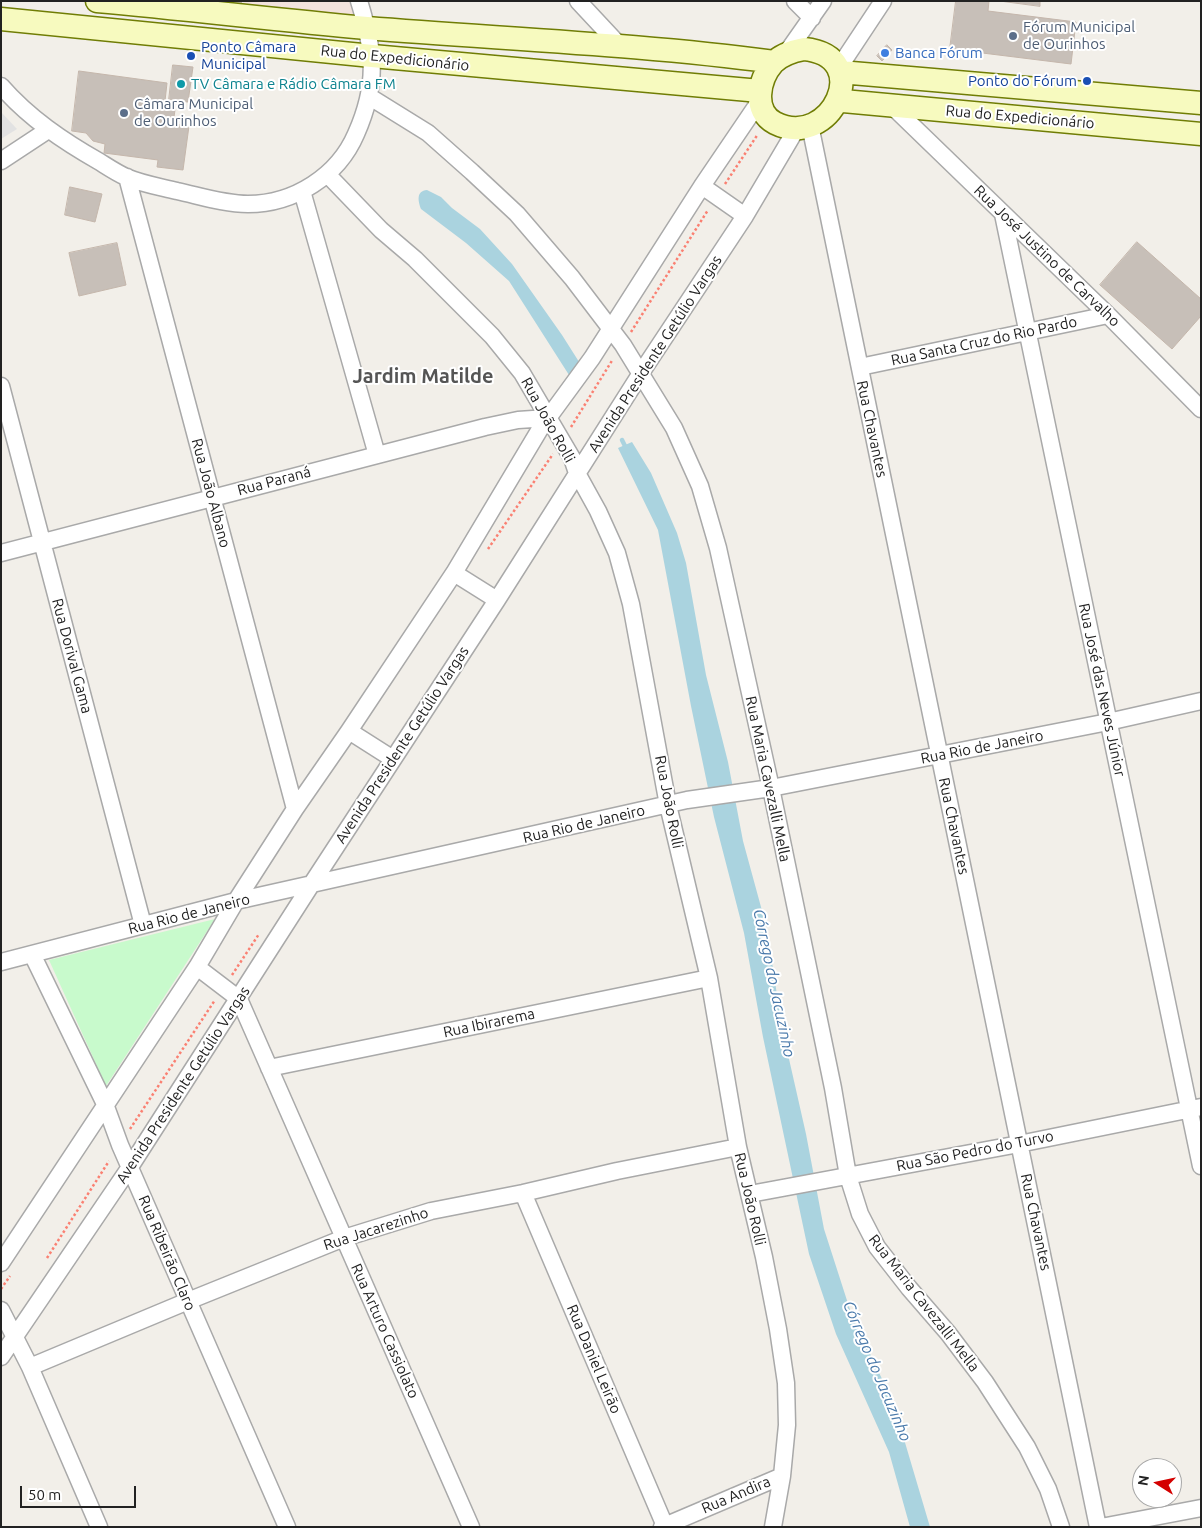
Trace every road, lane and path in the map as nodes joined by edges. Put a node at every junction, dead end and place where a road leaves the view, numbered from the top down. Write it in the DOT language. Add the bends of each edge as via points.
graph roads {
  1 [pos="97,1"];
  2 [pos="359,1"];
  3 [pos="578,1"];
  4 [pos="795,1"];
  5 [pos="822,1"];
  6 [pos="883,1"];
  7 [pos="210,13"];
  8 [pos="812,18"];
  9 [pos="1,19"];
  10 [pos="368,28"];
  11 [pos="208,39"];
  12 [pos="569,42"];
  13 [pos="620,46"];
  14 [pos="372,56"];
  15 [pos="780,58"];
  16 [pos="839,70"];
  17 [pos="567,74"];
  18 [pos="1,86"];
  19 [pos="370,97"];
  20 [pos="760,97"];
  21 [pos="839,99"];
  22 [pos="1201,103"];
  23 [pos="891,106"];
  24 [pos="803,126"];
  25 [pos="48,130"];
  26 [pos="1201,134"];
  27 [pos="1,161"];
  28 [pos="327,174"];
  29 [pos="127,177"];
  30 [pos="702,186"];
  31 [pos="302,191"];
  32 [pos="1003,214"];
  33 [pos="745,216"];
  34 [pos="1108,315"];
  35 [pos="611,330"];
  36 [pos="1028,332"];
  37 [pos="860,367"];
  38 [pos="641,373"];
  39 [pos="1,386"];
  40 [pos="1201,408"];
  41 [pos="548,418"];
  42 [pos="377,455"];
  43 [pos="577,473"];
  44 [pos="212,497"];
  45 [pos="42,542"];
  46 [pos="1,553"];
  47 [pos="454,573"];
  48 [pos="497,600"];
  49 [pos="1201,701"];
  50 [pos="1108,722"];
  51 [pos="349,731"];
  52 [pos="940,755"];
  53 [pos="393,759"];
  54 [pos="771,788"];
  55 [pos="668,805"];
  56 [pos="295,809"];
  57 [pos="311,885"];
  58 [pos="236,901"];
  59 [pos="143,925"];
  60 [pos="32,954"];
  61 [pos="1,962"];
  62 [pos="197,967"];
  63 [pos="709,978"];
  64 [pos="239,999"];
  65 [pos="270,1068"];
  66 [pos="105,1104"];
  67 [pos="1195,1108"];
  68 [pos="1020,1144"];
  69 [pos="738,1147"];
  70 [pos="1201,1166"];
  71 [pos="130,1167"];
  72 [pos="848,1176"];
  73 [pos="524,1193"];
  74 [pos="750,1194"];
  75 [pos="344,1238"];
  76 [pos="1,1263"];
  77 [pos="188,1301"];
  78 [pos="1,1310"];
  79 [pos="15,1336"];
  80 [pos="1,1357"];
  81 [pos="30,1368"];
  82 [pos="782,1476"];
  83 [pos="1201,1508"];
  84 [pos="664,1526"];
  85 [pos="99,1527"];
  86 [pos="287,1527"];
  87 [pos="471,1527"];
  88 [pos="773,1527"];
  89 [pos="1061,1527"];
  90 [pos="1100,1527"];
  1 -- 7 [label="main road, Rua do Expedicionário"];
  2 -- 10 [label="street"];
  3 -- 13 [label="street"];
  4 -- 8 [label="street"];
  5 -- 8 [label="street"];
  6 -- 16 [label="street"];
  7 -- 10 [label="main road, Rua do Expedicionário"];
  7 -- 11 [label="main road"];
  8 -- 15 [label="street"];
  9 -- 11 [label="main road, Rua do Expedicionário"];
  10 -- 12 [label="main road, Rua do Expedicionário"];
  10 -- 14 [label="street"];
  11 -- 14 [label="main road, Rua do Expedicionário"];
  12 -- 13 [label="main road, Rua do Expedicionário"];
  12 -- 17 [label="main road"];
  13 -- 15 [label="main road, Rua do Expedicionário"];
  14 -- 17 [label="main road, Rua do Expedicionário"];
  14 -- 19 [label="street"];
  15 -- 16 [label="main road" via="794,51 813,50 824,54"];
  15 -- 20 [label="main road" via="763,80"];
  16 -- 21 [label="main road"];
  16 -- 22 [label="main road, Rua do Expedicionário"];
  17 -- 20 [label="main road, Rua do Expedicionário"];
  18 -- 25 [label="street"];
  19 -- 28 [label="street" via="352,143"];
  19 -- 35 [label="street, Rua Maria Cavezalli Mella" via="428,133 517,214"];
  20 -- 24 [label="main road" via="765,115 772,121 784,127"];
  20 -- 30 [label="street"];
  21 -- 23 [label="main road, Rua do Expedicionário"];
  21 -- 24 [label="main road" via="826,116"];
  23 -- 26 [label="main road, Rua do Expedicionário"];
  23 -- 32 [label="street, Rua José Justino de Carvalho"];
  24 -- 33 [label="street, Avenida Presidente Getúlio Vargas" via="794,133"];
  24 -- 37 [label="street, Rua Chavantes"];
  25 -- 27 [label="street"];
  25 -- 29 [label="street"];
  28 -- 31 [label="street"];
  28 -- 41 [label="street, Rua João Rolli" via="492,336 522,372"];
  29 -- 31 [label="street" via="247,204 282,200"];
  29 -- 44 [label="street, Rua João Albano"];
  30 -- 33 [label="street"];
  30 -- 35 [label="street"];
  31 -- 42 [label="street"];
  32 -- 34 [label="street, Rua José Justino de Carvalho"];
  32 -- 36 [label="street, Rua José das Neves Júnior"];
  33 -- 38 [label="street, Avenida Presidente Getúlio Vargas"];
  34 -- 36 [label="street, Rua Santa Cruz do Rio Pardo"];
  34 -- 40 [label="street, Rua José Justino de Carvalho"];
  35 -- 38 [label="street, Rua Maria Cavezalli Mella"];
  35 -- 41 [label="street"];
  36 -- 37 [label="street, Rua Santa Cruz do Rio Pardo"];
  36 -- 50 [label="street, Rua José das Neves Júnior"];
  37 -- 52 [label="street, Rua Chavantes"];
  38 -- 43 [label="street, Avenida Presidente Getúlio Vargas"];
  38 -- 54 [label="street, Rua Maria Cavezalli Mella" via="674,428 700,486 718,548"];
  39 -- 45 [label="street, Rua Dorival Gama"];
  41 -- 42 [label="street, Rua Paraná" via="510,422"];
  41 -- 43 [label="street, Rua João Rolli" via="572,458"];
  41 -- 47 [label="street"];
  42 -- 44 [label="street, Rua Paraná"];
  43 -- 48 [label="street, Avenida Presidente Getúlio Vargas"];
  43 -- 55 [label="street, Rua João Rolli" via="617,553 631,604"];
  44 -- 45 [label="street, Rua Paraná"];
  44 -- 56 [label="street, Rua João Albano"];
  45 -- 46 [label="street, Rua Paraná"];
  45 -- 59 [label="street, Rua Dorival Gama"];
  47 -- 48 [label="street"];
  47 -- 51 [label="street"];
  48 -- 53 [label="street, Avenida Presidente Getúlio Vargas"];
  49 -- 50 [label="street, Rua Rio de Janeiro"];
  50 -- 52 [label="street, Rua Rio de Janeiro"];
  50 -- 67 [label="street, Rua José das Neves Júnior"];
  51 -- 53 [label="street"];
  51 -- 56 [label="street"];
  52 -- 54 [label="street, Rua Rio de Janeiro"];
  52 -- 68 [label="street, Rua Chavantes"];
  53 -- 57 [label="street, Avenida Presidente Getúlio Vargas"];
  54 -- 55 [label="street, Rua Rio de Janeiro"];
  54 -- 72 [label="street, Rua Maria Cavezalli Mella"];
  55 -- 57 [label="street, Rua Rio de Janeiro"];
  55 -- 63 [label="street, Rua João Rolli"];
  56 -- 58 [label="street"];
  57 -- 58 [label="street, Rua Rio de Janeiro"];
  57 -- 64 [label="street, Avenida Presidente Getúlio Vargas"];
  58 -- 59 [label="street, Rua Rio de Janeiro"];
  58 -- 62 [label="street"];
  59 -- 60 [label="street, Rua Rio de Janeiro"];
  60 -- 61 [label="street, Rua Rio de Janeiro"];
  60 -- 66 [label="street, Rua Ribeirão Claro"];
  62 -- 64 [label="street"];
  62 -- 66 [label="street"];
  63 -- 65 [label="street, Rua Ibirarema"];
  63 -- 69 [label="street, Rua João Rolli"];
  64 -- 65 [label="street, Rua Arturo Cassiolato"];
  64 -- 71 [label="street, Avenida Presidente Getúlio Vargas"];
  65 -- 75 [label="street, Rua Arturo Cassiolato"];
  66 -- 71 [label="street, Rua Ribeirão Claro"];
  66 -- 76 [label="street"];
  67 -- 68 [label="street, Rua São Pedro do Turvo"];
  67 -- 70 [label="street, Rua José das Neves Júnior"];
  68 -- 72 [label="street, Rua São Pedro do Turvo"];
  68 -- 90 [label="street, Rua Chavantes"];
  69 -- 73 [label="street, Rua Jacarezinho"];
  69 -- 74 [label="street, Rua João Rolli"];
  71 -- 77 [label="street, Rua Ribeirão Claro"];
  71 -- 79 [label="street, Avenida Presidente Getúlio Vargas"];
  72 -- 74 [label="street, Rua São Pedro do Turvo"];
  72 -- 89 [label="street, Rua Maria Cavezalli Mella" via="860,1214 877,1247 985,1382 1027,1447 1048,1489"];
  73 -- 75 [label="street, Rua Jacarezinho" via="431,1211"];
  73 -- 84 [label="street, Rua Daniel Leirão"];
  74 -- 82 [label="street, Rua João Rolli" via="786,1383 787,1425"];
  75 -- 77 [label="street, Rua Jacarezinho"];
  75 -- 87 [label="street, Rua Arturo Cassiolato"];
  77 -- 81 [label="street, Rua Jacarezinho"];
  77 -- 86 [label="street, Rua Ribeirão Claro"];
  78 -- 79 [label="street"];
  79 -- 80 [label="street, Avenida Presidente Getúlio Vargas"];
  79 -- 81 [label="street"];
  81 -- 85 [label="street"];
  82 -- 84 [label="street, Rua Andira"];
  82 -- 88 [label="street, Rua João Rolli"];
  83 -- 90 [label="street"];
}
